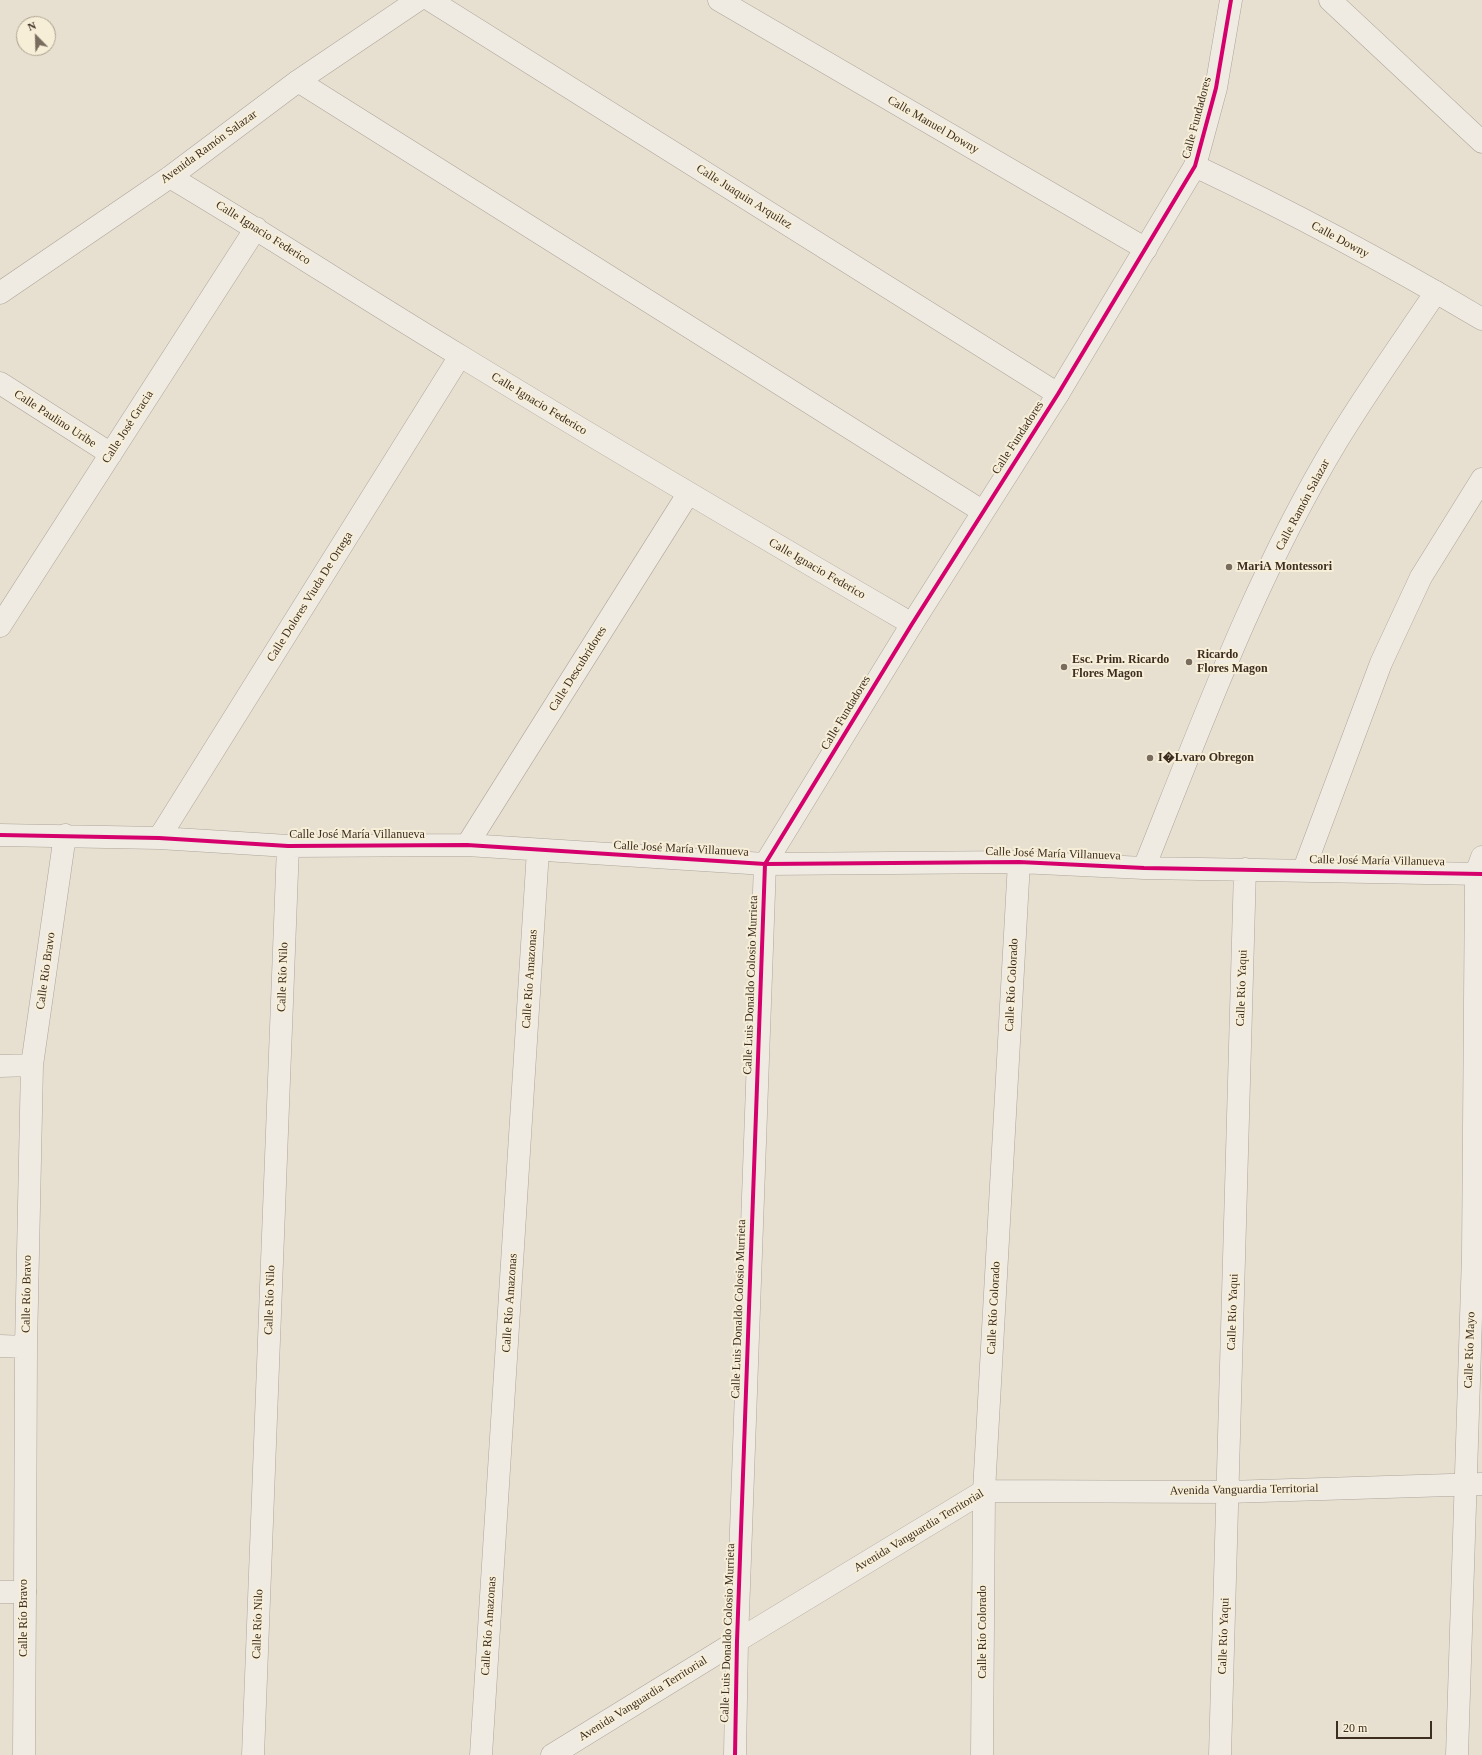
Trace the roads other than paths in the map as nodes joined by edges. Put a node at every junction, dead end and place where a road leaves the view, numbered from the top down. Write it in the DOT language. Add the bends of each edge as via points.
graph roads {
  1 [pos="418,0"];
  2 [pos="430,0"];
  3 [pos="720,0"];
  4 [pos="1231,0"];
  5 [pos="1330,0"];
  6 [pos="298,81"];
  7 [pos="1482,142"];
  8 [pos="1195,166"];
  9 [pos="170,176"];
  10 [pos="256,228"];
  11 [pos="1146,249"];
  12 [pos="1436,292"];
  13 [pos="0,293"];
  14 [pos="1482,319"];
  15 [pos="460,356"];
  16 [pos="0,383"];
  17 [pos="1058,394"];
  18 [pos="111,454"];
  19 [pos="1482,479"];
  20 [pos="688,494"];
  21 [pos="982,511"];
  22 [pos="912,624"];
  23 [pos="0,626"];
  24 [pos="0,835"];
  25 [pos="65,835"];
  26 [pos="159,838"];
  27 [pos="467,845"];
  28 [pos="288,846"];
  29 [pos="538,850"];
  30 [pos="1019,862"];
  31 [pos="765,864"];
  32 [pos="1144,868"];
  33 [pos="1480,868"];
  34 [pos="1245,869"];
  35 [pos="1304,869"];
  36 [pos="32,1065"];
  37 [pos="0,1066"];
  38 [pos="1478,1255"];
  39 [pos="0,1346"];
  40 [pos="26,1347"];
  41 [pos="1474,1483"];
  42 [pos="984,1491"];
  43 [pos="1228,1492"];
  44 [pos="0,1592"];
  45 [pos="25,1592"];
  46 [pos="737,1641"];
  47 [pos="24,1755"];
  48 [pos="252,1755"];
  49 [pos="481,1755"];
  50 [pos="552,1755"];
  51 [pos="735,1755"];
  52 [pos="982,1755"];
  53 [pos="1220,1755"];
  54 [pos="1457,1755"];
  1 -- 6 [label="street, Avenida Ramón Salazar"];
  2 -- 17 [label="street, Calle Juaquin Arquilez"];
  3 -- 11 [label="street, Calle Manuel Downy"];
  4 -- 8 [label="street, Calle Fundadores" via="1216,88"];
  5 -- 7 [label="street"];
  6 -- 9 [label="street, Avenida Ramón Salazar"];
  6 -- 21 [label="street"];
  8 -- 11 [label="street, Calle Fundadores"];
  8 -- 12 [label="street, Calle Downy" via="1253,194"];
  9 -- 10 [label="street, Calle Ignacio Federico"];
  9 -- 13 [label="street, Avenida Ramón Salazar"];
  10 -- 15 [label="street, Calle Ignacio Federico"];
  10 -- 18 [label="street, Calle José Gracia"];
  11 -- 17 [label="street, Calle Fundadores"];
  12 -- 14 [label="street, Calle Downy"];
  12 -- 32 [label="street, Calle Ramón Salazar" via="1337,441 1281,545 1234,644"];
  15 -- 20 [label="street, Calle Ignacio Federico"];
  15 -- 26 [label="street, Calle Dolores Viuda De Ortega"];
  16 -- 18 [label="street, Calle Paulino Uribe"];
  17 -- 21 [label="street, Calle Fundadores"];
  18 -- 23 [label="street, Calle José Gracia"];
  19 -- 35 [label="street" via="1420,577 1381,663"];
  20 -- 22 [label="street, Calle Ignacio Federico"];
  20 -- 27 [label="street, Calle Descubridores"];
  21 -- 22 [label="street, Calle Fundadores"];
  22 -- 31 [label="street, Calle Fundadores"];
  24 -- 25 [label="street, Calle José María Villanueva"];
  25 -- 26 [label="street, Calle José María Villanueva"];
  25 -- 36 [label="street, Calle Río Bravo"];
  26 -- 28 [label="street, Calle José María Villanueva"];
  27 -- 28 [label="street, Calle José María Villanueva"];
  27 -- 29 [label="street, Calle José María Villanueva"];
  28 -- 48 [label="street, Calle Río Nilo"];
  29 -- 31 [label="street, Calle José María Villanueva"];
  29 -- 49 [label="street, Calle Río Amazonas"];
  30 -- 31 [label="street, Calle José María Villanueva"];
  30 -- 32 [label="street, Calle José María Villanueva"];
  30 -- 42 [label="street, Calle Río Colorado"];
  31 -- 46 [label="street, Calle Luis Donaldo Colosio Murrieta"];
  32 -- 34 [label="street, Calle José María Villanueva"];
  33 -- 35 [label="street, Calle José María Villanueva"];
  33 -- 38 [label="street, Calle Río Mayo"];
  34 -- 35 [label="street, Calle José María Villanueva"];
  34 -- 43 [label="street, Calle Río Yaqui"];
  36 -- 37 [label="street"];
  36 -- 40 [label="street, Calle Río Bravo"];
  38 -- 41 [label="street, Calle Río Mayo"];
  39 -- 40 [label="street"];
  40 -- 45 [label="street, Calle Río Bravo"];
  41 -- 43 [label="street, Avenida Vanguardia Territorial"];
  41 -- 54 [label="street, Calle Río Mayo"];
  42 -- 43 [label="street, Avenida Vanguardia Territorial"];
  42 -- 46 [label="street, Avenida Vanguardia Territorial"];
  42 -- 52 [label="street, Calle Río Colorado"];
  43 -- 53 [label="street, Calle Río Yaqui"];
  44 -- 45 [label="street"];
  45 -- 47 [label="street, Calle Río Bravo"];
  46 -- 50 [label="street, Avenida Vanguardia Territorial"];
  46 -- 51 [label="street, Calle Luis Donaldo Colosio Murrieta"];
}
